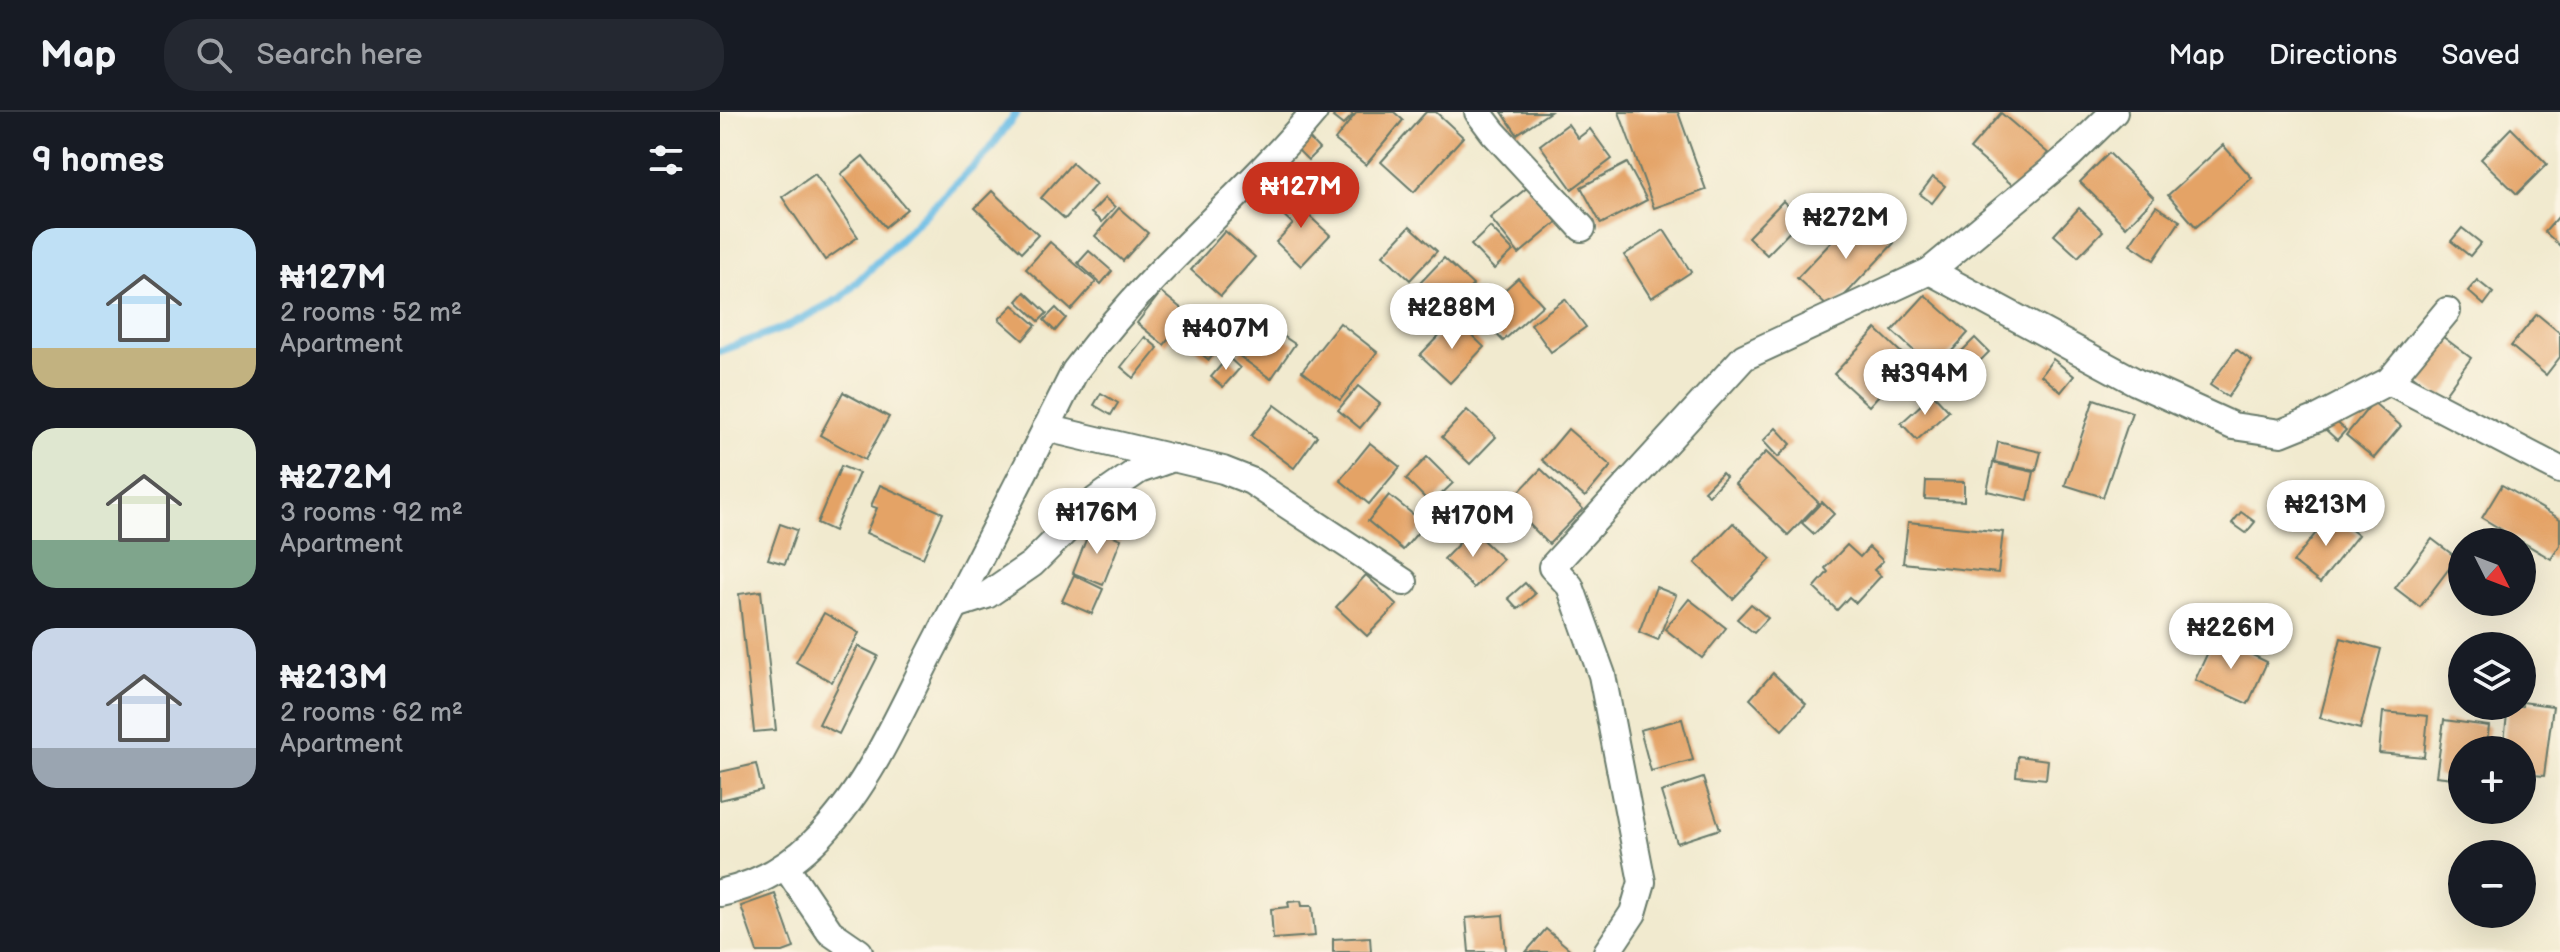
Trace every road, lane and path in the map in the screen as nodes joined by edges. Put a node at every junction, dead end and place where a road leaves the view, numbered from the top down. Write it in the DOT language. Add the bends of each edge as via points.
graph roads {
  1 [pos="1314,112"];
  2 [pos="1478,112"];
  3 [pos="2114,112"];
  4 [pos="1582,228"];
  5 [pos="1930,271"];
  6 [pos="2447,311"];
  7 [pos="2389,381"];
  8 [pos="1046,428"];
  9 [pos="1173,458"];
  10 [pos="2560,470"];
  11 [pos="1404,582"];
  12 [pos="956,605"];
  13 [pos="786,867"];
  14 [pos="720,893"];
  15 [pos="859,952"];
  16 [pos="1607,952"];
  1 -- 8 [label="street" via="1110,327 1075,371"];
  2 -- 4 [label="street"];
  3 -- 5 [label="street"];
  5 -- 7 [label="street" via="2136,382 2233,426 2281,433"];
  5 -- 16 [label="street" via="1744,357 1552,567 1570,586 1602,675 1642,882 1633,913"];
  6 -- 7 [label="street"];
  7 -- 10 [label="street"];
  8 -- 9 [label="street"];
  8 -- 12 [label="street"];
  9 -- 11 [label="street" via="1251,481"];
  9 -- 12 [label="street" via="1139,470 1096,500 1032,564 987,595"];
  12 -- 13 [label="street" via="844,808"];
  13 -- 14 [label="street"];
  13 -- 15 [label="street" via="830,932"];
}
